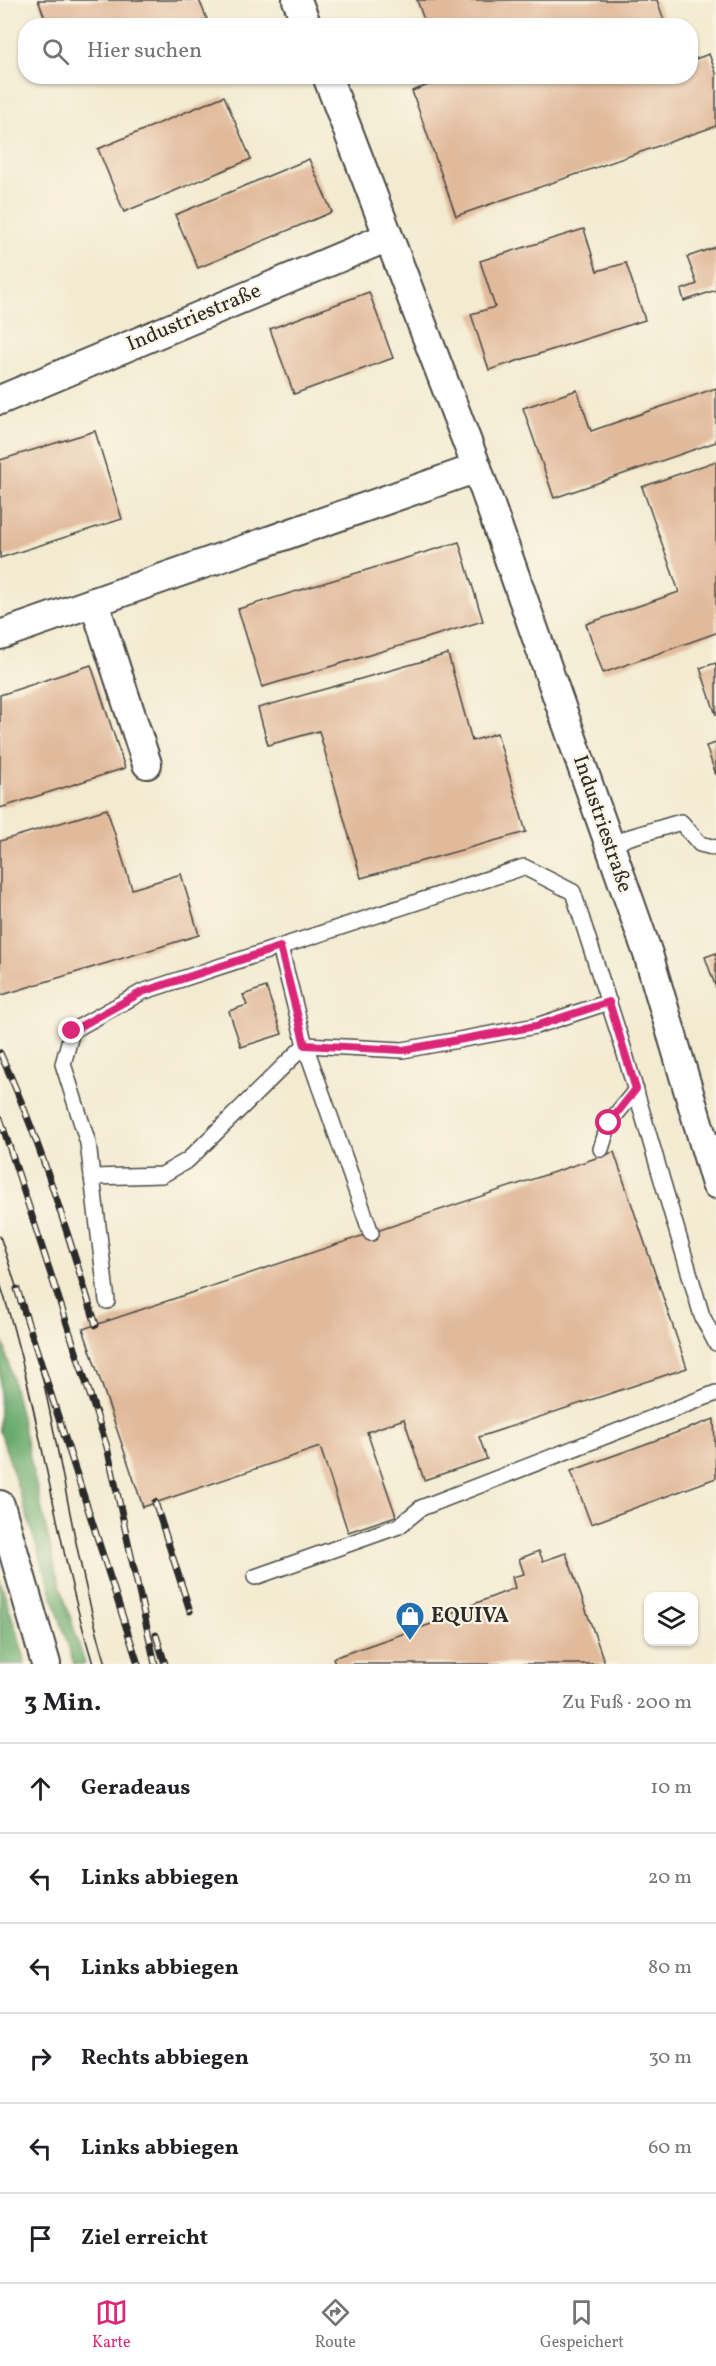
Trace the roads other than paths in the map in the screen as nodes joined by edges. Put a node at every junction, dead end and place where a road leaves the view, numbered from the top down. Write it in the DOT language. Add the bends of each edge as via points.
graph roads {
  1 [pos="297,0"];
  2 [pos="305,18"];
  3 [pos="330,84"];
  4 [pos="388,237"];
  5 [pos="0,400"];
  6 [pos="477,468"];
  7 [pos="94,602"];
  8 [pos="0,635"];
  9 [pos="147,764"];
  10 [pos="609,847"];
  11 [pos="716,848"];
  12 [pos="280,947"];
  13 [pos="609,1002"];
  14 [pos="305,1045"];
  15 [pos="636,1089"];
  16 [pos="601,1149"];
  17 [pos="92,1177"];
  18 [pos="716,1184"];
  19 [pos="371,1233"];
  20 [pos="107,1301"];
  21 [pos="716,1343"];
  22 [pos="716,1393"];
  23 [pos="0,1505"];
  24 [pos="255,1577"];
  25 [pos="46,1664"];
  1 -- 2 [label="street"];
  3 -- 4 [label="street, Industriestraße"];
  4 -- 5 [label="street, Industriestraße"];
  4 -- 6 [label="street, Industriestraße"];
  6 -- 7 [label="street"];
  6 -- 10 [label="street, Industriestraße"];
  7 -- 8 [label="street"];
  7 -- 9 [label="street"];
  10 -- 11 [label="lane" via="681,822 700,844"];
  10 -- 18 [label="street, Industriestraße" via="648,954"];
  12 -- 13 [label="lane" via="524,867 573,892"];
  12 -- 14 [label="lane"];
  12 -- 17 [label="lane" via="142,992 72,1031 63,1064 88,1143"];
  13 -- 14 [label="lane" via="536,1026 403,1050"];
  13 -- 15 [label="lane"];
  14 -- 17 [label="lane" via="188,1161 162,1175"];
  14 -- 19 [label="lane"];
  15 -- 16 [label="lane" via="609,1123"];
  15 -- 21 [label="lane" via="702,1316"];
  17 -- 20 [label="lane"];
  22 -- 24 [label="lane" via="421,1508 399,1526"];
  23 -- 25 [label="street"];
}
